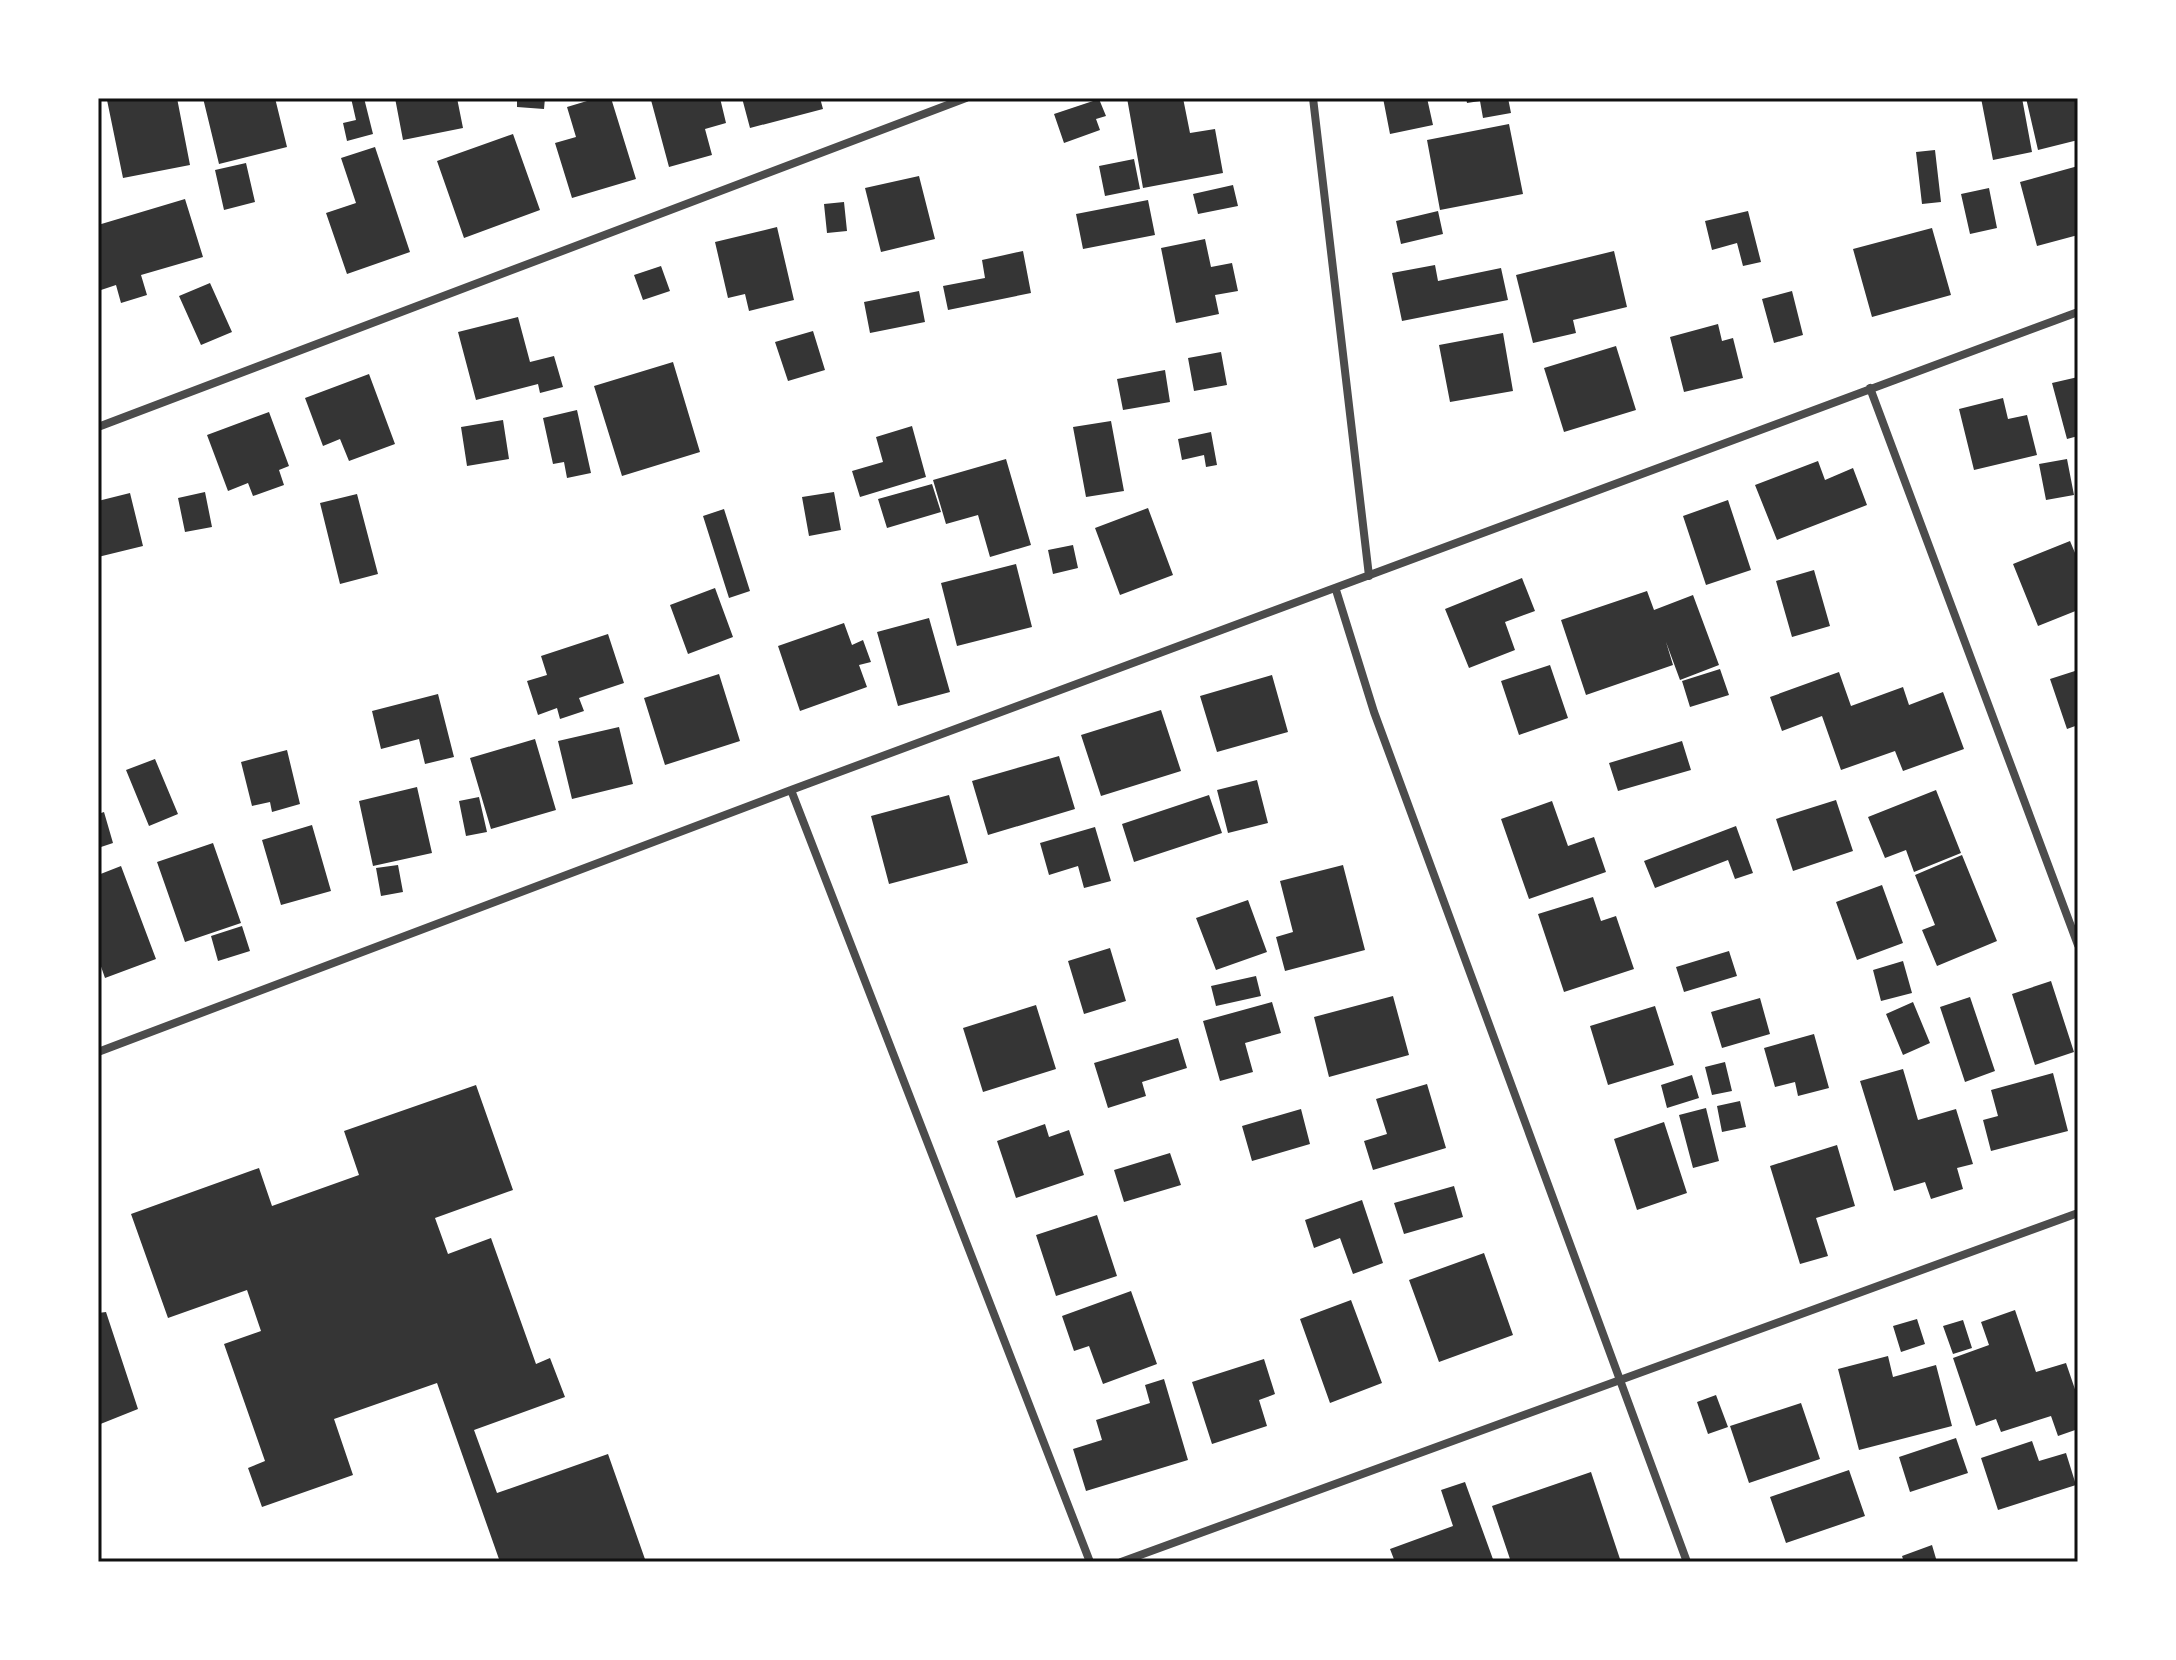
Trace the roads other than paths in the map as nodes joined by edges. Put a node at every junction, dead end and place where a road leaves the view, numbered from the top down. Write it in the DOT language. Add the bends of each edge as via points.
graph roads {
  1 [pos="966,98"];
  2 [pos="1313,98"];
  3 [pos="2078,312"];
  4 [pos="1870,388"];
  5 [pos="98,427"];
  6 [pos="1369,576"];
  7 [pos="1336,590"];
  8 [pos="791,790"];
  9 [pos="2078,945"];
  10 [pos="98,1052"];
  11 [pos="2078,1213"];
  12 [pos="1621,1380"];
  13 [pos="1090,1562"];
  14 [pos="1121,1562"];
  15 [pos="1687,1562"];
  1 -- 5 [label="street"];
  2 -- 6 [label="street"];
  3 -- 4 [label="street"];
  4 -- 6 [label="street"];
  4 -- 9 [label="street"];
  6 -- 7 [label="street"];
  7 -- 8 [label="street"];
  7 -- 12 [label="street" via="1374,712"];
  8 -- 10 [label="street"];
  8 -- 13 [label="street"];
  11 -- 12 [label="street"];
  12 -- 14 [label="street"];
  12 -- 15 [label="street"];
}
